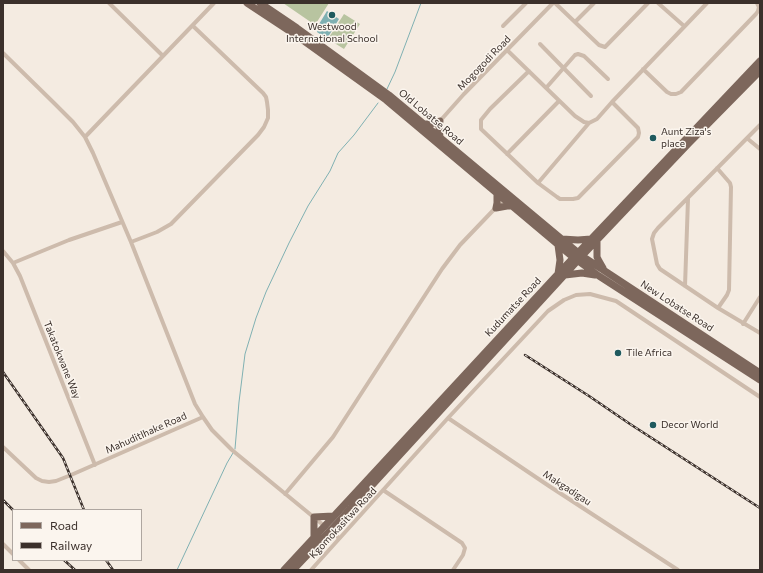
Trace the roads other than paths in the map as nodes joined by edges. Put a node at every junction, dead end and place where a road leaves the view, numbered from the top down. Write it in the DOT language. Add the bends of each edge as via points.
graph roads {
  1 [pos="109,3"];
  2 [pos="214,3"];
  3 [pos="247,3"];
  4 [pos="260,3"];
  5 [pos="526,3"];
  6 [pos="554,3"];
  7 [pos="594,3"];
  8 [pos="648,3"];
  9 [pos="658,3"];
  10 [pos="707,3"];
  11 [pos="756,3"];
  12 [pos="575,22"];
  13 [pos="193,26"];
  14 [pos="503,26"];
  15 [pos="684,26"];
  16 [pos="540,44"];
  17 [pos="507,50"];
  18 [pos="3,53"];
  19 [pos="164,56"];
  20 [pos="760,61"];
  21 [pos="564,68"];
  22 [pos="644,69"];
  23 [pos="760,71"];
  24 [pos="529,72"];
  25 [pos="608,80"];
  26 [pos="546,88"];
  27 [pos="591,96"];
  28 [pos="559,101"];
  29 [pos="612,102"];
  30 [pos="440,121"];
  31 [pos="589,123"];
  32 [pos="424,124"];
  33 [pos="760,125"];
  34 [pos="428,131"];
  35 [pos="85,136"];
  36 [pos="440,137"];
  37 [pos="748,139"];
  38 [pos="760,149"];
  39 [pos="507,154"];
  40 [pos="717,168"];
  41 [pos="538,183"];
  42 [pos="497,194"];
  43 [pos="506,197"];
  44 [pos="688,199"];
  45 [pos="512,206"];
  46 [pos="496,208"];
  47 [pos="122,222"];
  48 [pos="594,240"];
  49 [pos="131,242"];
  50 [pos="560,242"];
  51 [pos="3,251"];
  52 [pos="578,257"];
  53 [pos="13,263"];
  54 [pos="607,272"];
  55 [pos="561,274"];
  56 [pos="599,276"];
  57 [pos="685,286"];
  58 [pos="760,297"];
  59 [pos="718,308"];
  60 [pos="743,324"];
  61 [pos="760,334"];
  62 [pos="760,373"];
  63 [pos="760,380"];
  64 [pos="760,397"];
  65 [pos="203,417"];
  66 [pos="448,418"];
  67 [pos="3,447"];
  68 [pos="95,464"];
  69 [pos="383,490"];
  70 [pos="285,494"];
  71 [pos="333,516"];
  72 [pos="314,517"];
  73 [pos="328,528"];
  74 [pos="314,537"];
  75 [pos="339,538"];
  76 [pos="3,544"];
  77 [pos="12,553"];
  78 [pos="298,560"];
  79 [pos="20,561"];
  80 [pos="23,564"];
  81 [pos="21,570"];
  82 [pos="30,570"];
  83 [pos="284,570"];
  84 [pos="293,570"];
  85 [pos="311,570"];
  86 [pos="453,570"];
  87 [pos="678,570"];
  1 -- 19 [label="street"];
  2 -- 13 [label="street"];
  3 -- 34 [label="main road, Old Lobatse Road"];
  4 -- 32 [label="main road, Old Lobatse Road" via="357,70"];
  5 -- 14 [label="street"];
  6 -- 12 [label="street"];
  6 -- 17 [label="street, Mogogodi Road"];
  7 -- 12 [label="street"];
  8 -- 12 [label="street" via="605,47 599,45"];
  9 -- 15 [label="street"];
  10 -- 15 [label="street"];
  11 -- 22 [label="street" via="756,14 681,92 667,92"];
  13 -- 19 [label="street"];
  13 -- 49 [label="street" via="263,93 268,106 268,118 258,135 170,224"];
  15 -- 22 [label="street"];
  16 -- 21 [label="street"];
  17 -- 24 [label="street"];
  17 -- 30 [label="street, Mogogodi Road"];
  18 -- 35 [label="street"];
  19 -- 35 [label="street"];
  20 -- 48 [label="main road, Kudumatse Road"];
  21 -- 25 [label="street" via="578,54 584,56"];
  21 -- 26 [label="street"];
  21 -- 27 [label="street"];
  22 -- 29 [label="street"];
  23 -- 48 [label="main road, Kudumatse Road"];
  24 -- 26 [label="street"];
  24 -- 39 [label="street" via="481,120 481,129"];
  26 -- 28 [label="street"];
  28 -- 31 [label="street" via="575,116"];
  28 -- 39 [label="street"];
  29 -- 31 [label="street" via="597,119"];
  29 -- 41 [label="street" via="638,128 638,137 578,198 560,199"];
  30 -- 32 [label="main road"];
  30 -- 34 [label="street, Mogogodi Road"];
  30 -- 36 [label="main road"];
  31 -- 41 [label="street"];
  32 -- 34 [label="main road, Old Lobatse Road"];
  33 -- 37 [label="street"];
  34 -- 36 [label="main road, Old Lobatse Road"];
  34 -- 42 [label="main road"];
  35 -- 47 [label="street"];
  36 -- 43 [label="main road, Old Lobatse Road"];
  37 -- 38 [label="street"];
  37 -- 40 [label="street"];
  39 -- 41 [label="street"];
  40 -- 44 [label="street"];
  40 -- 59 [label="street" via="731,187 730,290"];
  42 -- 43 [label="main road"];
  42 -- 46 [label="main road"];
  43 -- 45 [label="main road"];
  43 -- 46 [label="street"];
  43 -- 50 [label="main road, Old Lobatse Road"];
  44 -- 57 [label="street"];
  44 -- 57 [label="street" via="658,228 652,239 658,267"];
  45 -- 46 [label="main road"];
  45 -- 50 [label="main road"];
  46 -- 70 [label="street" via="460,245 442,268 333,436"];
  47 -- 49 [label="street"];
  47 -- 53 [label="street"];
  48 -- 50 [label="main road"];
  48 -- 52 [label="main road, Kudumatse Road"];
  48 -- 54 [label="main road" via="597,257"];
  49 -- 65 [label="street" via="195,404"];
  50 -- 52 [label="main road"];
  50 -- 55 [label="main road"];
  51 -- 53 [label="street, Takatokwane Way"];
  52 -- 54 [label="main road, New Lobatse Road"];
  52 -- 55 [label="main road, Kudumatse Road"];
  52 -- 56 [label="main road"];
  53 -- 68 [label="street, Takatokwane Way"];
  54 -- 62 [label="main road, New Lobatse Road"];
  55 -- 56 [label="main road" via="582,273"];
  55 -- 71 [label="main road, Kudumatse Road"];
  55 -- 73 [label="main road, Kudumatse Road"];
  56 -- 63 [label="main road"];
  57 -- 59 [label="street"];
  58 -- 60 [label="street"];
  59 -- 60 [label="street"];
  60 -- 61 [label="street"];
  64 -- 66 [label="street" via="616,301 590,294 576,295 548,311"];
  65 -- 68 [label="street, Mahuditlhake Road"];
  65 -- 70 [label="street" via="232,450"];
  66 -- 69 [label="street"];
  66 -- 87 [label="street, Makgadigau"];
  67 -- 68 [label="street, Mahuditlhake Road" via="42,481 56,481"];
  69 -- 75 [label="street, Kgomokasitwa Road"];
  69 -- 86 [label="street, Kgomokasitwa Road" via="462,543 465,548 463,555"];
  70 -- 72 [label="street"];
  71 -- 72 [label="main road"];
  71 -- 73 [label="main road, Kudumatse Road"];
  72 -- 73 [label="street"];
  72 -- 74 [label="main road"];
  73 -- 74 [label="main road, Kudumatse Road"];
  73 -- 75 [label="street"];
  73 -- 78 [label="main road, Kudumatse Road"];
  74 -- 78 [label="main road, Kudumatse Road"];
  75 -- 85 [label="street, Kgomokasitwa Road"];
  76 -- 77 [label="street"];
  78 -- 83 [label="main road, Kudumatse Road"];
  78 -- 84 [label="main road, Kudumatse Road"];
  79 -- 80 [label="street"];
  80 -- 81 [label="street"];
  80 -- 82 [label="street"];
}
